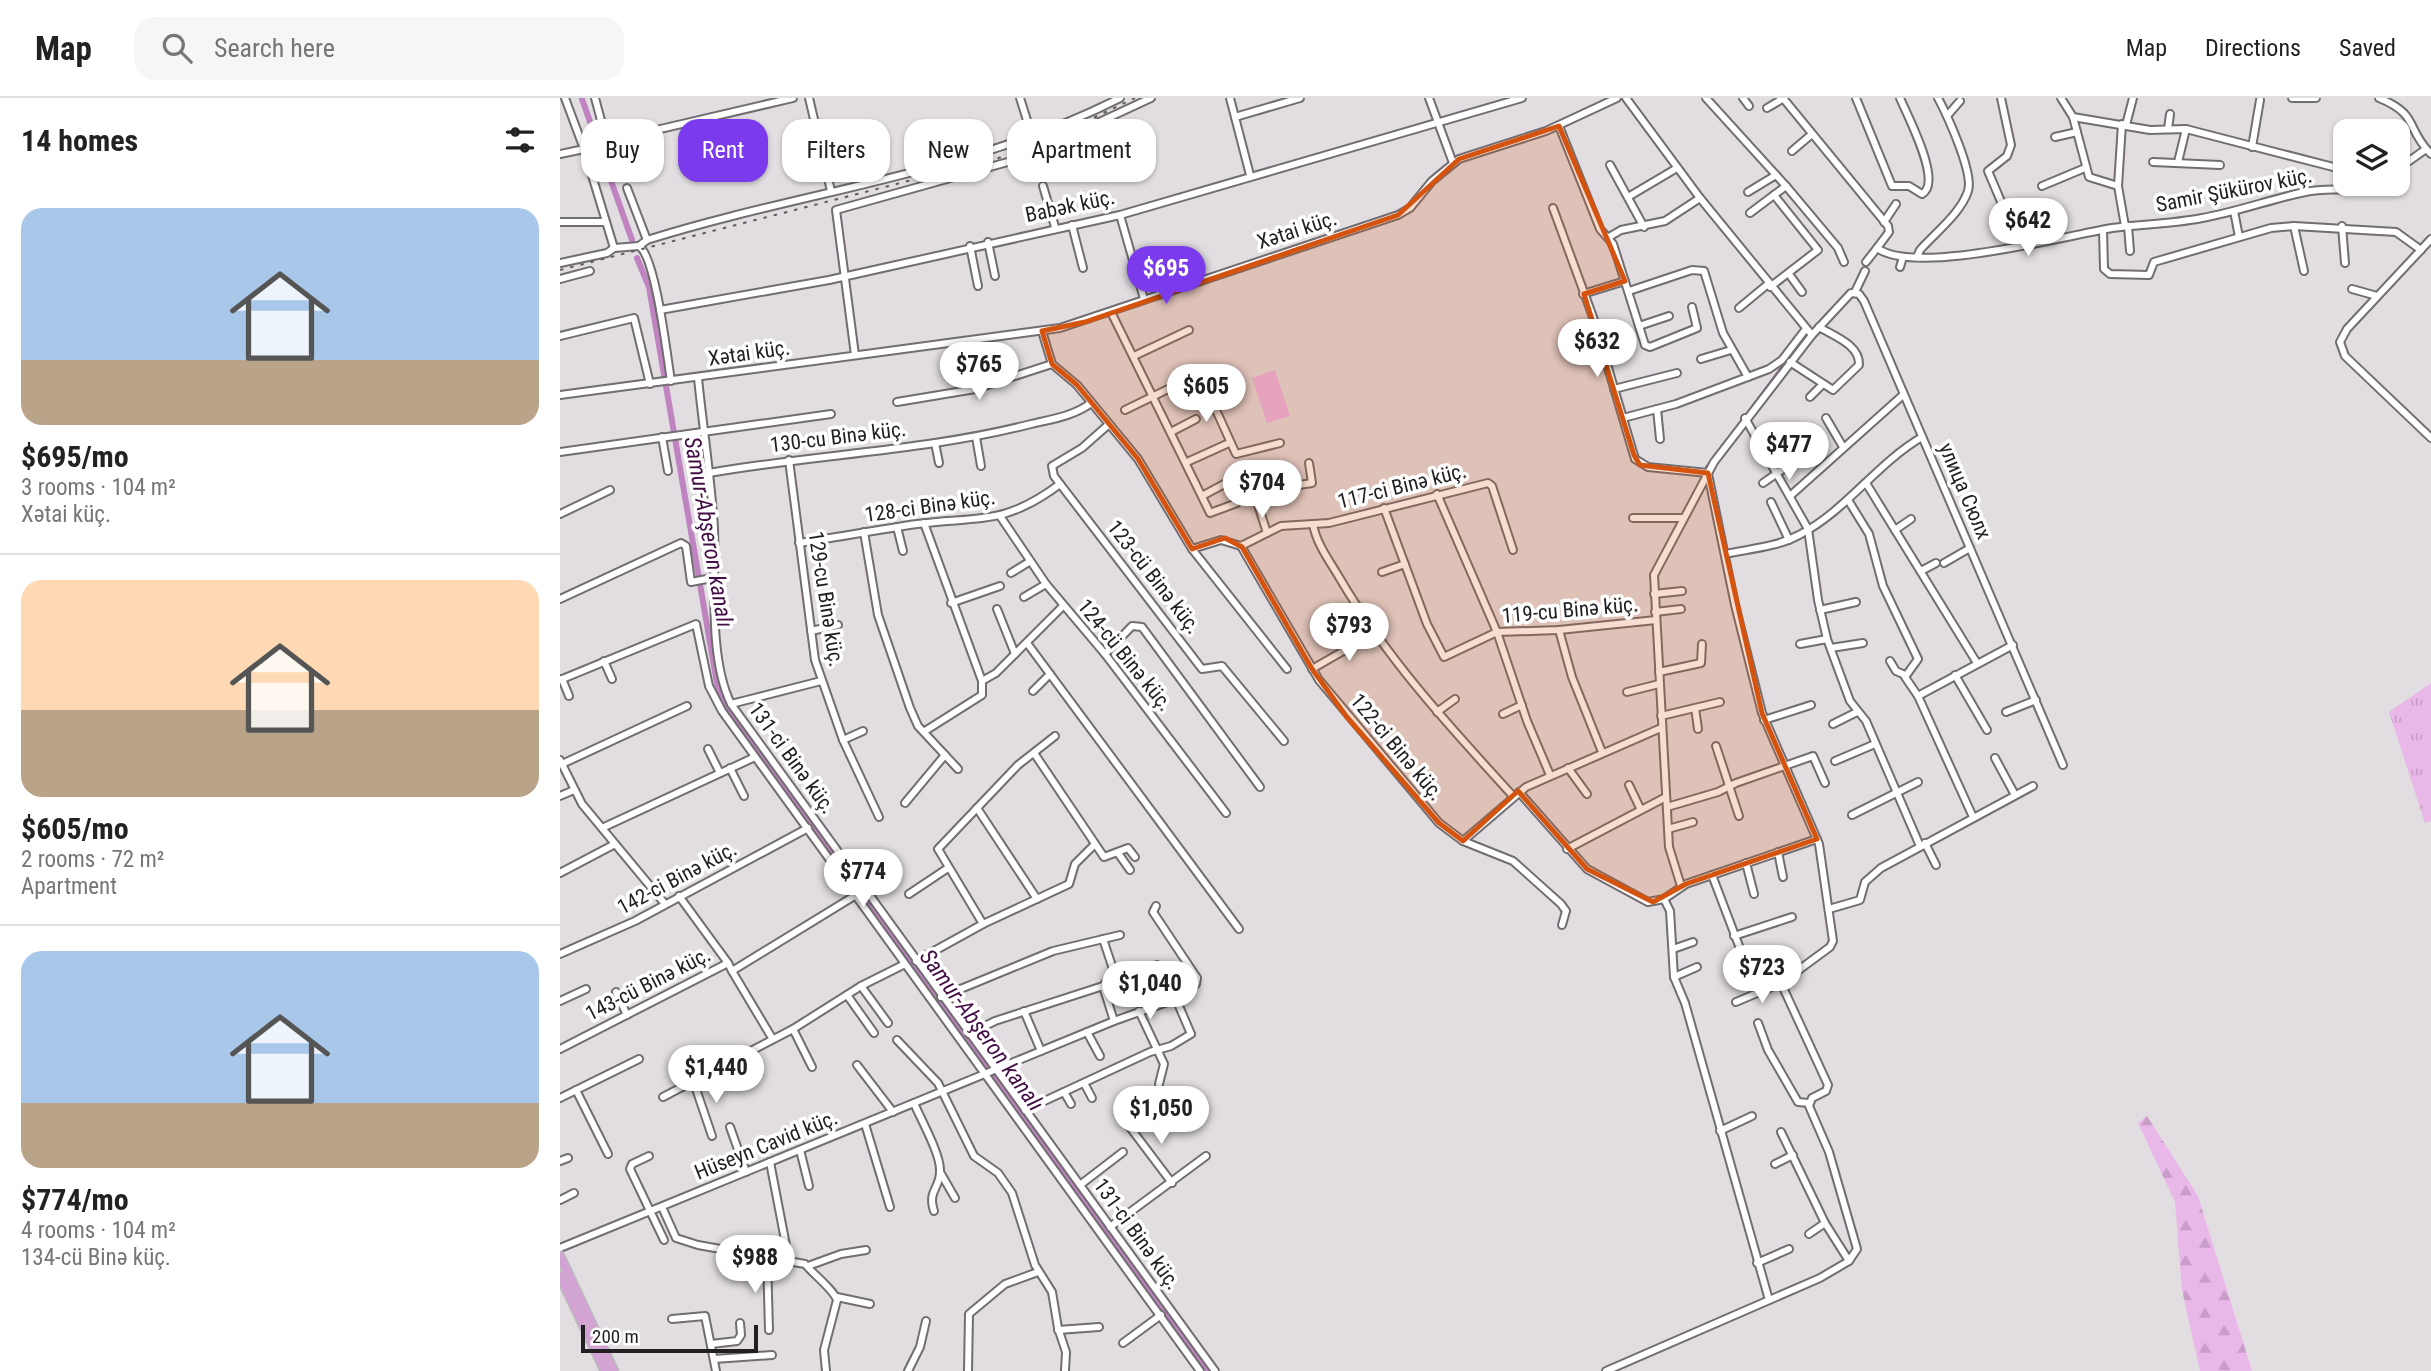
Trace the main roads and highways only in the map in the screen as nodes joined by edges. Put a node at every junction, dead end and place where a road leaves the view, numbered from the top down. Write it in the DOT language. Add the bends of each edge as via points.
graph roads {
  1 [pos="560,1259"];
  2 [pos="560,1276"];
  3 [pos="605,1371"];
  4 [pos="614,1371"];
  1 -- 4 [label="main road"];
  2 -- 3 [label="main road"];
}
